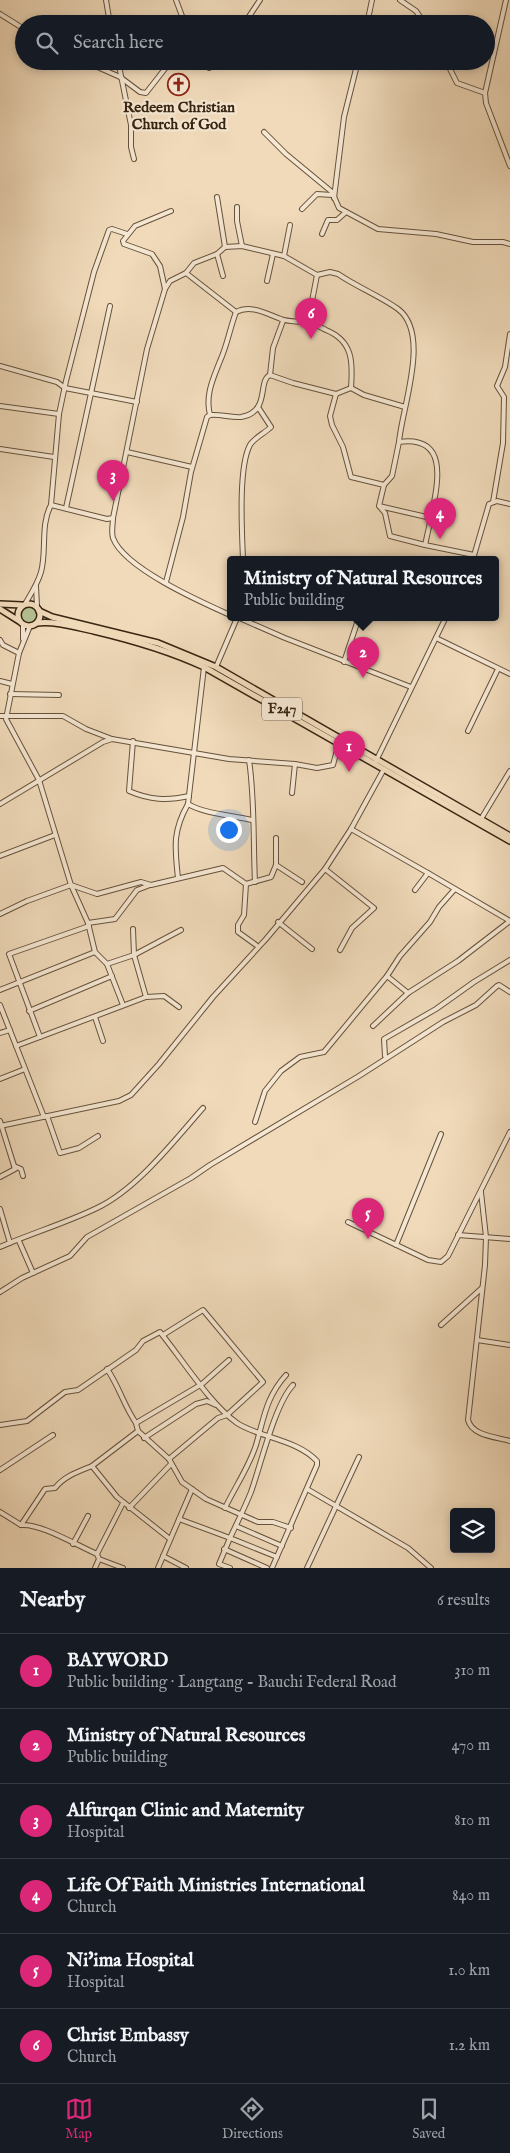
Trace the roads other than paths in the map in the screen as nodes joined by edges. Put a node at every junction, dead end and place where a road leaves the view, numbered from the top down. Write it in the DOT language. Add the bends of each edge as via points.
graph roads {
  1 [pos="106,0"];
  2 [pos="176,0"];
  3 [pos="260,0"];
  4 [pos="372,0"];
  5 [pos="400,0"];
  6 [pos="506,0"];
  7 [pos="0,14"];
  8 [pos="108,15"];
  9 [pos="182,15"];
  10 [pos="250,15"];
  11 [pos="368,15"];
  12 [pos="419,15"];
  13 [pos="15,23"];
  14 [pos="495,49"];
  15 [pos="104,70"];
  16 [pos="119,70"];
  17 [pos="164,70"];
  18 [pos="356,70"];
  19 [pos="450,70"];
  20 [pos="490,70"];
  21 [pos="120,77"];
  22 [pos="485,93"];
  23 [pos="264,132"];
  24 [pos="134,159"];
  25 [pos="510,166"];
  26 [pos="332,195"];
  27 [pos="217,197"];
  28 [pos="334,200"];
  29 [pos="237,207"];
  30 [pos="302,209"];
  31 [pos="170,211"];
  32 [pos="346,212"];
  33 [pos="290,225"];
  34 [pos="127,234"];
  35 [pos="322,234"];
  36 [pos="510,244"];
  37 [pos="242,246"];
  38 [pos="225,247"];
  39 [pos="218,254"];
  40 [pos="273,254"];
  41 [pos="284,256"];
  42 [pos="186,273"];
  43 [pos="223,276"];
  44 [pos="317,276"];
  45 [pos="267,281"];
  46 [pos="165,289"];
  47 [pos="110,306"];
  48 [pos="236,312"];
  49 [pos="283,321"];
  50 [pos="308,322"];
  51 [pos="510,334"];
  52 [pos="507,356"];
  53 [pos="0,366"];
  54 [pos="270,375"];
  55 [pos="65,388"];
  56 [pos="351,388"];
  57 [pos="90,393"];
  58 [pos="336,394"];
  59 [pos="137,402"];
  60 [pos="0,406"];
  61 [pos="405,407"];
  62 [pos="258,408"];
  63 [pos="59,414"];
  64 [pos="210,414"];
  65 [pos="398,442"];
  66 [pos="0,449"];
  67 [pos="127,452"];
  68 [pos="54,457"];
  69 [pos="192,467"];
  70 [pos="384,485"];
  71 [pos="493,502"];
  72 [pos="510,504"];
  73 [pos="52,505"];
  74 [pos="379,506"];
  75 [pos="66,508"];
  76 [pos="113,518"];
  77 [pos="431,518"];
  78 [pos="425,545"];
  79 [pos="244,556"];
  80 [pos="470,556"];
  81 [pos="474,556"];
  82 [pos="166,582"];
  83 [pos="36,584"];
  84 [pos="0,604"];
  85 [pos="24,605"];
  86 [pos="38,609"];
  87 [pos="0,610"];
  88 [pos="227,614"];
  89 [pos="233,621"];
  90 [pos="245,621"];
  91 [pos="358,621"];
  92 [pos="444,621"];
  93 [pos="21,623"];
  94 [pos="37,623"];
  95 [pos="30,626"];
  96 [pos="436,638"];
  97 [pos="0,640"];
  98 [pos="23,641"];
  99 [pos="19,653"];
  100 [pos="344,662"];
  101 [pos="204,667"];
  102 [pos="216,667"];
  103 [pos="498,669"];
  104 [pos="510,674"];
  105 [pos="0,681"];
  106 [pos="12,684"];
  107 [pos="411,687"];
  108 [pos="10,694"];
  109 [pos="59,694"];
  110 [pos="8,714"];
  111 [pos="0,716"];
  112 [pos="468,732"];
  113 [pos="112,739"];
  114 [pos="133,741"];
  115 [pos="339,743"];
  116 [pos="195,752"];
  117 [pos="249,760"];
  118 [pos="376,761"];
  119 [pos="295,764"];
  120 [pos="384,769"];
  121 [pos="510,771"];
  122 [pos="39,780"];
  123 [pos="292,793"];
  124 [pos="189,796"];
  125 [pos="0,804"];
  126 [pos="188,804"];
  127 [pos="481,819"];
  128 [pos="252,820"];
  129 [pos="351,829"];
  130 [pos="55,835"];
  131 [pos="510,836"];
  132 [pos="276,838"];
  133 [pos="510,841"];
  134 [pos="0,856"];
  135 [pos="276,865"];
  136 [pos="325,869"];
  137 [pos="428,873"];
  138 [pos="178,878"];
  139 [pos="255,882"];
  140 [pos="302,882"];
  141 [pos="151,884"];
  142 [pos="246,884"];
  143 [pos="71,885"];
  144 [pos="414,890"];
  145 [pos="454,890"];
  146 [pos="0,914"];
  147 [pos="510,921"];
  148 [pos="278,922"];
  149 [pos="88,924"];
  150 [pos="133,929"];
  151 [pos="181,930"];
  152 [pos="256,945"];
  153 [pos="312,949"];
  154 [pos="340,950"];
  155 [pos="96,952"];
  156 [pos="134,955"];
  157 [pos="510,960"];
  158 [pos="106,964"];
  159 [pos="112,976"];
  160 [pos="387,976"];
  161 [pos="19,983"];
  162 [pos="0,990"];
  163 [pos="510,992"];
  164 [pos="408,993"];
  165 [pos="146,997"];
  166 [pos="0,1005"];
  167 [pos="123,1005"];
  168 [pos="178,1007"];
  169 [pos="29,1011"];
  170 [pos="2,1016"];
  171 [pos="95,1017"];
  172 [pos="373,1026"];
  173 [pos="10,1030"];
  174 [pos="0,1033"];
  175 [pos="40,1037"];
  176 [pos="103,1040"];
  177 [pos="16,1046"];
  178 [pos="386,1056"];
  179 [pos="25,1069"];
  180 [pos="0,1078"];
  181 [pos="203,1108"];
  182 [pos="46,1116"];
  183 [pos="255,1122"];
  184 [pos="1,1124"];
  185 [pos="510,1132"];
  186 [pos="441,1134"];
  187 [pos="98,1136"];
  188 [pos="14,1166"];
  189 [pos="23,1176"];
  190 [pos="0,1177"];
  191 [pos="481,1192"];
  192 [pos="0,1209"];
  193 [pos="348,1222"];
  194 [pos="458,1234"];
  195 [pos="486,1237"];
  196 [pos="510,1240"];
  197 [pos="19,1241"];
  198 [pos="10,1243"];
  199 [pos="396,1245"];
  200 [pos="0,1247"];
  201 [pos="33,1273"];
  202 [pos="482,1288"];
  203 [pos="0,1292"];
  204 [pos="442,1325"];
  205 [pos="163,1335"];
  206 [pos="477,1340"];
  207 [pos="510,1345"];
  208 [pos="229,1360"];
  209 [pos="107,1369"];
  210 [pos="286,1375"];
  211 [pos="202,1384"];
  212 [pos="294,1385"];
  213 [pos="218,1406"];
  214 [pos="227,1415"];
  215 [pos="136,1423"];
  216 [pos="0,1425"];
  217 [pos="138,1431"];
  218 [pos="259,1431"];
  219 [pos="53,1435"];
  220 [pos="270,1436"];
  221 [pos="144,1438"];
  222 [pos="510,1441"];
  223 [pos="359,1457"];
  224 [pos="169,1459"];
  225 [pos="172,1464"];
  226 [pos="92,1466"];
  227 [pos="0,1470"];
  228 [pos="192,1489"];
  229 [pos="307,1489"];
  230 [pos="306,1502"];
  231 [pos="123,1503"];
  232 [pos="336,1504"];
  233 [pos="129,1508"];
  234 [pos="225,1508"];
  235 [pos="299,1509"];
  236 [pos="0,1512"];
  237 [pos="240,1514"];
  238 [pos="88,1516"];
  239 [pos="179,1519"];
  240 [pos="21,1525"];
  241 [pos="236,1526"];
  242 [pos="291,1528"];
  243 [pos="230,1538"];
  244 [pos="170,1539"];
  245 [pos="73,1544"];
  246 [pos="282,1546"];
  247 [pos="224,1549"];
  248 [pos="98,1556"];
  249 [pos="163,1556"];
  250 [pos="277,1557"];
  251 [pos="218,1566"];
  252 [pos="95,1568"];
  253 [pos="120,1568"];
  254 [pos="158,1568"];
  255 [pos="186,1568"];
  256 [pos="230,1568"];
  257 [pos="267,1568"];
  258 [pos="272,1568"];
  259 [pos="307,1568"];
  260 [pos="431,1568"];
  1 -- 8 [label="street"];
  2 -- 9 [label="street"];
  3 -- 10 [label="street"];
  4 -- 11 [label="street"];
  5 -- 12 [label="street"];
  6 -- 14 [label="street"];
  7 -- 13 [label="street"];
  15 -- 21 [label="street"];
  16 -- 21 [label="street"];
  17 -- 21 [label="street" via="146,93"];
  18 -- 28 [label="street" via="344,117"];
  19 -- 22 [label="street" via="457,83"];
  20 -- 22 [label="street"];
  21 -- 24 [label="street" via="131,125"];
  22 -- 25 [label="street"];
  23 -- 26 [label="street"];
  26 -- 28 [label="street"];
  26 -- 30 [label="street" via="317,194"];
  27 -- 38 [label="street"];
  28 -- 32 [label="street"];
  29 -- 37 [label="street"];
  31 -- 34 [label="street" via="135,226"];
  32 -- 35 [label="street" via="336,220 328,220"];
  32 -- 36 [label="street" via="378,229"];
  33 -- 41 [label="street"];
  34 -- 46 [label="street" via="123,243 152,254 159,263"];
  34 -- 55 [label="street" via="112,228 108,232 91,281"];
  37 -- 38 [label="street"];
  37 -- 40 [label="street"];
  38 -- 39 [label="street"];
  39 -- 42 [label="street" via="194,263"];
  39 -- 43 [label="street"];
  40 -- 41 [label="street"];
  40 -- 45 [label="street"];
  41 -- 44 [label="street"];
  42 -- 46 [label="street" via="176,276"];
  42 -- 48 [label="street"];
  44 -- 50 [label="street"];
  44 -- 61 [label="street" via="330,272 338,274 399,310 410,323 414,342"];
  46 -- 59 [label="street" via="146,349"];
  47 -- 57 [label="street"];
  48 -- 49 [label="street" via="260,310"];
  48 -- 64 [label="street" via="214,371 207,404"];
  49 -- 50 [label="street"];
  49 -- 54 [label="street" via="273,348"];
  50 -- 56 [label="street" via="332,332 350,350 353,364"];
  51 -- 52 [label="street"];
  52 -- 71 [label="street" via="497,386 504,397 504,442"];
  53 -- 55 [label="street" via="57,382"];
  54 -- 58 [label="street"];
  54 -- 62 [label="street"];
  55 -- 57 [label="street"];
  55 -- 63 [label="street"];
  56 -- 58 [label="street"];
  56 -- 61 [label="street"];
  57 -- 59 [label="street"];
  57 -- 75 [label="street"];
  58 -- 70 [label="street" via="330,416 350,478"];
  59 -- 67 [label="street"];
  60 -- 63 [label="street"];
  61 -- 65 [label="street"];
  62 -- 64 [label="street" via="243,416"];
  62 -- 79 [label="street" via="271,428 250,445 246,461 243,478"];
  63 -- 68 [label="street"];
  64 -- 69 [label="street"];
  65 -- 70 [label="street" via="392,476"];
  65 -- 77 [label="street" via="423,444 436,458 438,482"];
  66 -- 68 [label="street"];
  67 -- 69 [label="street"];
  67 -- 76 [label="street"];
  68 -- 73 [label="street"];
  69 -- 82 [label="street"];
  70 -- 74 [label="street"];
  71 -- 72 [label="street"];
  71 -- 81 [label="street" via="487,510"];
  73 -- 75 [label="street"];
  73 -- 83 [label="street" via="48,513 41,572"];
  74 -- 77 [label="street"];
  74 -- 78 [label="street" via="385,513 390,536"];
  75 -- 76 [label="street"];
  76 -- 82 [label="street" via="113,537 126,556 145,572"];
  77 -- 78 [label="street"];
  78 -- 80 [label="street"];
  82 -- 88 [label="street"];
  83 -- 85 [label="street"];
  83 -- 86 [label="street"];
  84 -- 85 [label="main road, F247"];
  85 -- 86 [label="main road, F247"];
  85 -- 93 [label="main road" via="18,611"];
  86 -- 94 [label="main road"];
  86 -- 102 [label="main road, F247" via="52,617 158,643"];
  87 -- 93 [label="main road"];
  89 -- 102 [label="street"];
  90 -- 100 [label="street"];
  91 -- 100 [label="street"];
  92 -- 96 [label="street"];
  93 -- 95 [label="main road"];
  93 -- 98 [label="street"];
  94 -- 95 [label="main road, F247"];
  94 -- 101 [label="main road, F247" via="54,623 129,639 163,649"];
  95 -- 98 [label="street"];
  96 -- 103 [label="street"];
  96 -- 107 [label="street"];
  97 -- 99 [label="street"];
  98 -- 99 [label="street"];
  99 -- 106 [label="street"];
  100 -- 107 [label="street"];
  101 -- 115 [label="main road, F247"];
  101 -- 116 [label="street"];
  102 -- 118 [label="main road, F247"];
  103 -- 104 [label="street"];
  103 -- 112 [label="street"];
  105 -- 106 [label="street"];
  106 -- 108 [label="street"];
  107 -- 118 [label="street"];
  108 -- 109 [label="street"];
  108 -- 110 [label="street"];
  110 -- 111 [label="street"];
  110 -- 113 [label="street" via="63,716"];
  110 -- 122 [label="street" via="6,719 10,728"];
  113 -- 114 [label="street"];
  113 -- 122 [label="street"];
  114 -- 116 [label="street"];
  114 -- 124 [label="street" via="128,791 147,799 170,800"];
  115 -- 118 [label="main road, F247"];
  115 -- 119 [label="street" via="333,765 317,768"];
  116 -- 117 [label="street"];
  116 -- 124 [label="street"];
  117 -- 119 [label="street"];
  117 -- 128 [label="street" via="254,791"];
  118 -- 120 [label="main road, F247"];
  118 -- 127 [label="main road, F247"];
  119 -- 123 [label="street"];
  120 -- 129 [label="street"];
  120 -- 133 [label="main road, F247"];
  121 -- 127 [label="street"];
  122 -- 125 [label="street"];
  122 -- 130 [label="street"];
  124 -- 126 [label="street"];
  126 -- 128 [label="street"];
  126 -- 138 [label="street" via="174,836"];
  127 -- 131 [label="main road, F247"];
  128 -- 139 [label="street"];
  129 -- 136 [label="street"];
  129 -- 137 [label="street"];
  130 -- 134 [label="street"];
  130 -- 143 [label="street"];
  132 -- 135 [label="street"];
  135 -- 139 [label="street" via="272,877"];
  135 -- 140 [label="street"];
  136 -- 148 [label="street"];
  136 -- 154 [label="street" via="374,908 352,928"];
  137 -- 144 [label="street"];
  137 -- 145 [label="street"];
  138 -- 141 [label="street"];
  138 -- 142 [label="street" via="223,868"];
  139 -- 142 [label="street"];
  141 -- 143 [label="street" via="141,882 97,894"];
  141 -- 149 [label="street" via="137,890 114,919"];
  142 -- 152 [label="street" via="244,915 238,932"];
  143 -- 146 [label="street"];
  143 -- 149 [label="street"];
  145 -- 147 [label="street"];
  145 -- 160 [label="street"];
  147 -- 164 [label="street" via="464,957"];
  148 -- 153 [label="street"];
  148 -- 182 [label="street" via="131,1095 120,1101"];
  149 -- 155 [label="street"];
  149 -- 161 [label="street" via="9,954"];
  150 -- 156 [label="street"];
  151 -- 156 [label="street"];
  155 -- 158 [label="street"];
  155 -- 161 [label="street"];
  156 -- 158 [label="street"];
  156 -- 165 [label="street"];
  157 -- 178 [label="street" via="384,1039"];
  158 -- 159 [label="street"];
  159 -- 167 [label="street"];
  159 -- 169 [label="street"];
  160 -- 164 [label="street"];
  160 -- 183 [label="street" via="324,1052 300,1057 282,1071 265,1091"];
  161 -- 162 [label="street"];
  161 -- 169 [label="street"];
  163 -- 178 [label="street" via="497,986 476,1004"];
  164 -- 172 [label="street"];
  165 -- 167 [label="street"];
  165 -- 168 [label="street" via="164,996"];
  166 -- 170 [label="street"];
  167 -- 171 [label="street"];
  169 -- 175 [label="street"];
  170 -- 173 [label="street"];
  171 -- 175 [label="street"];
  171 -- 176 [label="street"];
  173 -- 174 [label="street"];
  173 -- 177 [label="street"];
  175 -- 177 [label="street"];
  177 -- 179 [label="street"];
  178 -- 201 [label="street" via="359,1076 192,1178 87,1237 70,1256"];
  179 -- 180 [label="street"];
  179 -- 182 [label="street"];
  181 -- 197 [label="street" via="126,1188 98,1208"];
  182 -- 184 [label="street"];
  182 -- 187 [label="street" via="60,1153 79,1148"];
  184 -- 188 [label="street"];
  185 -- 191 [label="street"];
  186 -- 199 [label="street"];
  188 -- 189 [label="street" via="21,1169"];
  188 -- 190 [label="street" via="13,1171"];
  191 -- 194 [label="street"];
  191 -- 195 [label="street"];
  192 -- 198 [label="street"];
  193 -- 199 [label="street"];
  194 -- 195 [label="street"];
  194 -- 199 [label="street" via="448,1256 441,1262 428,1260"];
  195 -- 196 [label="street"];
  195 -- 202 [label="street"];
  197 -- 198 [label="street"];
  197 -- 201 [label="street"];
  198 -- 200 [label="street"];
  201 -- 203 [label="street"];
  202 -- 204 [label="street"];
  202 -- 206 [label="street"];
  205 -- 209 [label="street" via="160,1332 143,1341 136,1350"];
  205 -- 211 [label="street"];
  205 -- 214 [label="street" via="203,1310 259,1375 263,1382"];
  206 -- 207 [label="street"];
  206 -- 222 [label="street" via="469,1424 476,1431"];
  208 -- 211 [label="street"];
  209 -- 215 [label="street"];
  209 -- 216 [label="street" via="78,1390 65,1392 27,1420"];
  210 -- 218 [label="street" via="273,1390"];
  211 -- 213 [label="street"];
  211 -- 215 [label="street"];
  212 -- 220 [label="street" via="286,1393"];
  213 -- 214 [label="street"];
  213 -- 221 [label="street" via="207,1401 196,1404"];
  214 -- 218 [label="street" via="239,1424"];
  214 -- 224 [label="street" via="218,1418"];
  215 -- 217 [label="street"];
  217 -- 221 [label="street"];
  217 -- 226 [label="street"];
  218 -- 220 [label="street"];
  218 -- 234 [label="street" via="248,1464"];
  219 -- 227 [label="street"];
  220 -- 229 [label="street" via="317,1461"];
  220 -- 237 [label="street"];
  221 -- 224 [label="street"];
  223 -- 232 [label="street"];
  224 -- 225 [label="street"];
  225 -- 228 [label="street" via="179,1479"];
  225 -- 233 [label="street"];
  226 -- 231 [label="street"];
  226 -- 240 [label="street" via="72,1474 55,1488 45,1489"];
  228 -- 234 [label="street"];
  228 -- 239 [label="street"];
  229 -- 232 [label="street"];
  229 -- 235 [label="street"];
  230 -- 235 [label="street"];
  231 -- 233 [label="street"];
  231 -- 248 [label="street"];
  232 -- 259 [label="street"];
  232 -- 260 [label="street" via="408,1548"];
  233 -- 244 [label="street"];
  234 -- 237 [label="street"];
  235 -- 242 [label="street"];
  236 -- 240 [label="street"];
  237 -- 241 [label="street"];
  237 -- 242 [label="street" via="258,1522 273,1522"];
  238 -- 245 [label="street"];
  239 -- 243 [label="street"];
  239 -- 244 [label="street"];
  240 -- 245 [label="street" via="26,1524"];
  241 -- 243 [label="street"];
  241 -- 246 [label="street"];
  242 -- 246 [label="street"];
  243 -- 247 [label="street"];
  243 -- 250 [label="street"];
  244 -- 249 [label="street"];
  245 -- 248 [label="street"];
  246 -- 250 [label="street"];
  247 -- 251 [label="street"];
  247 -- 257 [label="street"];
  248 -- 252 [label="street"];
  248 -- 253 [label="street"];
  249 -- 254 [label="street"];
  249 -- 255 [label="street"];
  250 -- 258 [label="street"];
  251 -- 256 [label="street"];
}
